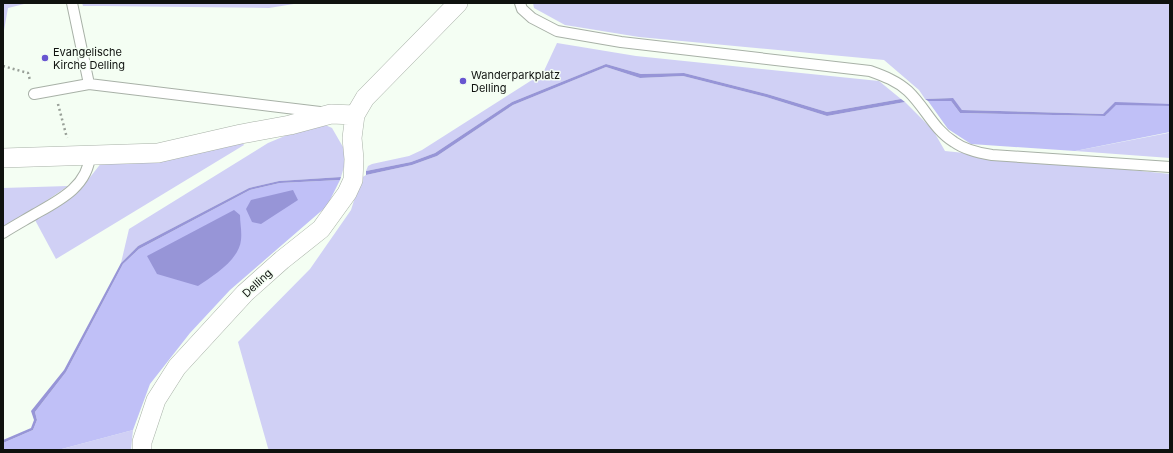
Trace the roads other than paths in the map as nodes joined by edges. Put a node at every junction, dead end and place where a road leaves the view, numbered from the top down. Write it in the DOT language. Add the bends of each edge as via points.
graph roads {
  1 [pos="72,3"];
  2 [pos="458,3"];
  3 [pos="520,3"];
  4 [pos="89,84"];
  5 [pos="34,94"];
  6 [pos="332,114"];
  7 [pos="355,115"];
  8 [pos="81,155"];
  9 [pos="3,158"];
  10 [pos="1170,167"];
  11 [pos="3,233"];
  12 [pos="142,450"];
  1 -- 4 [label="lane"];
  2 -- 7 [label="street, Delling" via="365,98"];
  3 -- 10 [label="lane" via="522,9 532,18 557,31 621,42 870,71 898,83 937,127 954,142 972,151 992,156"];
  4 -- 5 [label="lane"];
  4 -- 6 [label="lane"];
  6 -- 7 [label="street"];
  6 -- 8 [label="street" via="158,153"];
  7 -- 12 [label="street, Delling" via="352,138 353,180 347,193 321,229 245,293 177,367 156,400 142,442"];
  8 -- 9 [label="street"];
  8 -- 11 [label="lane" via="89,165 75,188 54,204"];
}
